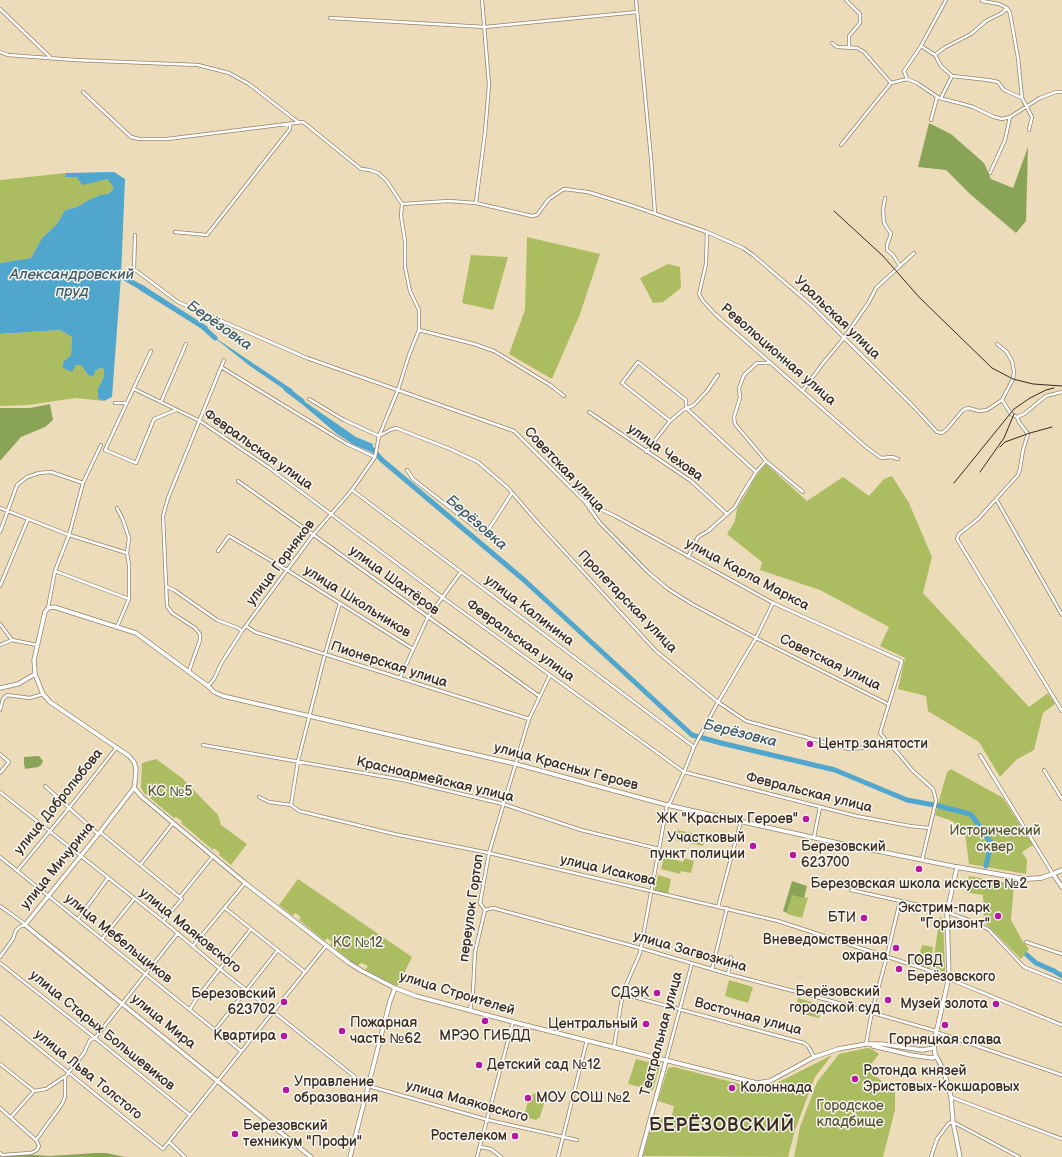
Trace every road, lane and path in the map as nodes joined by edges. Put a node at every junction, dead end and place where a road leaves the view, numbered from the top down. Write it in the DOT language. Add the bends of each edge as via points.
graph roads {
  1 [pos="482,0"];
  2 [pos="636,0"];
  3 [pos="846,0"];
  4 [pos="946,0"];
  5 [pos="982,0"];
  6 [pos="1008,8"];
  7 [pos="0,9"];
  8 [pos="637,12"];
  9 [pos="330,18"];
  10 [pos="484,27"];
  11 [pos="832,43"];
  12 [pos="921,46"];
  13 [pos="849,47"];
  14 [pos="0,52"];
  15 [pos="934,55"];
  16 [pos="50,58"];
  17 [pos="952,76"];
  18 [pos="907,79"];
  19 [pos="891,82"];
  20 [pos="83,92"];
  21 [pos="1062,92"];
  22 [pos="937,97"];
  23 [pos="941,98"];
  24 [pos="1022,98"];
  25 [pos="1026,106"];
  26 [pos="1010,117"];
  27 [pos="931,120"];
  28 [pos="298,123"];
  29 [pos="290,124"];
  30 [pos="1029,130"];
  31 [pos="841,145"];
  32 [pos="990,173"];
  33 [pos="885,198"];
  34 [pos="476,203"];
  35 [pos="402,204"];
  36 [pos="654,213"];
  37 [pos="175,232"];
  38 [pos="707,232"];
  39 [pos="135,235"];
  40 [pos="914,254"];
  41 [pos="900,266"];
  42 [pos="419,330"];
  43 [pos="844,338"];
  44 [pos="186,344"];
  45 [pos="997,344"];
  46 [pos="151,351"];
  47 [pos="224,360"];
  48 [pos="771,363"];
  49 [pos="221,367"];
  50 [pos="718,374"];
  51 [pos="134,389"];
  52 [pos="398,390"];
  53 [pos="802,390"];
  54 [pos="1062,392"];
  55 [pos="564,396"];
  56 [pos="309,399"];
  57 [pos="1002,400"];
  58 [pos="161,402"];
  59 [pos="115,403"];
  60 [pos="127,403"];
  61 [pos="686,408"];
  62 [pos="176,410"];
  63 [pos="588,412"];
  64 [pos="1017,417"];
  65 [pos="200,421"];
  66 [pos="670,421"];
  67 [pos="379,436"];
  68 [pos="101,445"];
  69 [pos="646,452"];
  70 [pos="375,457"];
  71 [pos="898,459"];
  72 [pos="766,461"];
  73 [pos="407,470"];
  74 [pos="756,472"];
  75 [pos="238,481"];
  76 [pos="83,483"];
  77 [pos="352,490"];
  78 [pos="803,492"];
  79 [pos="512,493"];
  80 [pos="996,499"];
  81 [pos="585,502"];
  82 [pos="0,508"];
  83 [pos="117,508"];
  84 [pos="7,511"];
  85 [pos="332,514"];
  86 [pos="727,514"];
  87 [pos="28,519"];
  88 [pos="0,532"];
  89 [pos="69,535"];
  90 [pos="313,535"];
  91 [pos="218,551"];
  92 [pos="127,553"];
  93 [pos="688,557"];
  94 [pos="287,570"];
  95 [pos="55,571"];
  96 [pos="461,572"];
  97 [pos="0,586"];
  98 [pos="167,587"];
  99 [pos="442,597"];
  100 [pos="129,599"];
  101 [pos="340,603"];
  102 [pos="773,603"];
  103 [pos="48,608"];
  104 [pos="1062,615"];
  105 [pos="428,617"];
  106 [pos="0,624"];
  107 [pos="246,626"];
  108 [pos="117,627"];
  109 [pos="242,631"];
  110 [pos="756,638"];
  111 [pos="12,640"];
  112 [pos="37,644"];
  113 [pos="0,645"];
  114 [pos="413,649"];
  115 [pos="325,654"];
  116 [pos="189,671"];
  117 [pos="35,674"];
  118 [pos="550,675"];
  119 [pos="400,678"];
  120 [pos="208,686"];
  121 [pos="0,688"];
  122 [pos="43,694"];
  123 [pos="539,696"];
  124 [pos="718,702"];
  125 [pos="888,704"];
  126 [pos="0,710"];
  127 [pos="1062,711"];
  128 [pos="310,717"];
  129 [pos="529,719"];
  130 [pos="203,745"];
  131 [pos="117,747"];
  132 [pos="694,747"];
  133 [pos="892,747"];
  134 [pos="0,754"];
  135 [pos="980,755"];
  136 [pos="298,761"];
  137 [pos="516,764"];
  138 [pos="1044,770"];
  139 [pos="684,772"];
  140 [pos="0,773"];
  141 [pos="45,786"];
  142 [pos="134,788"];
  143 [pos="0,792"];
  144 [pos="260,797"];
  145 [pos="1062,799"];
  146 [pos="503,804"];
  147 [pos="292,805"];
  148 [pos="667,805"];
  149 [pos="69,808"];
  150 [pos="820,808"];
  151 [pos="741,821"];
  152 [pos="173,823"];
  153 [pos="929,828"];
  154 [pos="50,831"];
  155 [pos="99,833"];
  156 [pos="814,837"];
  157 [pos="659,849"];
  158 [pos="489,853"];
  159 [pos="80,856"];
  160 [pos="213,856"];
  161 [pos="0,857"];
  162 [pos="922,860"];
  163 [pos="141,864"];
  164 [pos="957,867"];
  165 [pos="17,870"];
  166 [pos="1062,870"];
  167 [pos="1054,874"];
  168 [pos="108,878"];
  169 [pos="246,883"];
  170 [pos="1062,887"];
  171 [pos="851,890"];
  172 [pos="651,892"];
  173 [pos="48,895"];
  174 [pos="181,898"];
  175 [pos="134,900"];
  176 [pos="900,901"];
  177 [pos="0,906"];
  178 [pos="718,907"];
  179 [pos="225,908"];
  180 [pos="727,908"];
  181 [pos="485,910"];
  182 [pos="947,912"];
  183 [pos="78,919"];
  184 [pos="163,921"];
  185 [pos="25,925"];
  186 [pos="251,929"];
  187 [pos="178,933"];
  188 [pos="102,939"];
  189 [pos="1026,942"];
  190 [pos="193,946"];
  191 [pos="326,946"];
  192 [pos="640,948"];
  193 [pos="278,950"];
  194 [pos="1,954"];
  195 [pos="1062,954"];
  196 [pos="887,956"];
  197 [pos="731,957"];
  198 [pos="0,963"];
  199 [pos="692,963"];
  200 [pos="220,969"];
  201 [pos="712,969"];
  202 [pos="305,972"];
  203 [pos="146,974"];
  204 [pos="728,974"];
  205 [pos="948,978"];
  206 [pos="1062,982"];
  207 [pos="395,988"];
  208 [pos="246,990"];
  209 [pos="623,994"];
  210 [pos="122,1004"];
  211 [pos="190,1009"];
  212 [pos="680,1009"];
  213 [pos="274,1011"];
  214 [pos="470,1011"];
  215 [pos="872,1013"];
  216 [pos="0,1017"];
  217 [pos="513,1022"];
  218 [pos="1062,1025"];
  219 [pos="215,1030"];
  220 [pos="936,1032"];
  221 [pos="95,1038"];
  222 [pos="587,1040"];
  223 [pos="867,1044"];
  224 [pos="614,1047"];
  225 [pos="896,1047"];
  226 [pos="934,1048"];
  227 [pos="241,1051"];
  228 [pos="894,1052"];
  229 [pos="936,1056"];
  230 [pos="814,1057"];
  231 [pos="666,1061"];
  232 [pos="0,1064"];
  233 [pos="69,1072"];
  234 [pos="1062,1075"];
  235 [pos="65,1077"];
  236 [pos="218,1081"];
  237 [pos="368,1086"];
  238 [pos="34,1091"];
  239 [pos="951,1097"];
  240 [pos="0,1108"];
  241 [pos="190,1115"];
  242 [pos="11,1117"];
  243 [pos="488,1120"];
  244 [pos="953,1122"];
  245 [pos="563,1137"];
  246 [pos="1062,1139"];
  247 [pos="36,1140"];
  248 [pos="577,1140"];
  249 [pos="169,1142"];
  250 [pos="480,1147"];
  251 [pos="0,1153"];
  252 [pos="185,1157"];
  253 [pos="311,1157"];
  254 [pos="350,1157"];
  255 [pos="477,1157"];
  256 [pos="501,1157"];
  257 [pos="558,1157"];
  258 [pos="640,1157"];
  259 [pos="931,1157"];
  260 [pos="960,1157"];
  261 [pos="1019,1157"];
  1 -- 10 [label="street"];
  2 -- 8 [label="street"];
  3 -- 13 [label="street" via="860,14 860,23 849,36"];
  4 -- 12 [label="street"];
  5 -- 6 [label="street"];
  6 -- 15 [label="street" via="986,21 971,34"];
  6 -- 24 [label="street" via="1018,58"];
  7 -- 16 [label="street"];
  8 -- 10 [label="street"];
  8 -- 36 [label="street"];
  9 -- 10 [label="street"];
  10 -- 34 [label="street" via="489,85"];
  11 -- 13 [label="street" via="837,47"];
  12 -- 15 [label="street"];
  12 -- 18 [label="street" via="904,70"];
  13 -- 19 [label="street" via="864,52"];
  14 -- 16 [label="street" via="8,55"];
  15 -- 17 [label="street"];
  16 -- 28 [label="street" via="198,65 229,73 249,84"];
  17 -- 23 [label="street"];
  17 -- 24 [label="street" via="998,82 1004,90"];
  18 -- 19 [label="street"];
  18 -- 22 [label="street" via="917,82"];
  19 -- 31 [label="street"];
  20 -- 29 [label="street" via="131,137 138,139 167,139"];
  21 -- 25 [label="street" via="1040,98"];
  22 -- 23 [label="street"];
  22 -- 27 [label="street"];
  23 -- 26 [label="street" via="973,107 994,118"];
  24 -- 25 [label="street"];
  25 -- 26 [label="street"];
  25 -- 30 [label="street" via="1032,117"];
  26 -- 32 [label="street" via="1005,140"];
  28 -- 29 [label="street"];
  28 -- 35 [label="street" via="308,125 361,169 378,173 386,180"];
  29 -- 37 [label="street" via="290,129 207,235"];
  33 -- 41 [label="street" via="884,223 891,234 887,250"];
  34 -- 35 [label="street" via="449,201"];
  34 -- 36 [label="street, Уральская улица" via="532,216 537,215 549,199 564,189 588,192"];
  35 -- 42 [label="street" via="405,267 410,291 419,310"];
  36 -- 38 [label="street, Уральская улица"];
  38 -- 43 [label="street, Уральская улица" via="753,255 810,304"];
  38 -- 48 [label="street, Революционная улица" via="706,264 699,294 715,314"];
  39 -- 52 [label="street, Советская улица" via="134,269 178,302 307,358"];
  40 -- 41 [label="street"];
  41 -- 43 [label="street" via="876,288"];
  42 -- 52 [label="street"];
  42 -- 55 [label="street" via="494,351 550,384"];
  43 -- 53 [label="street"];
  43 -- 57 [label="street, Уральская улица" via="937,432 942,433 947,429 963,410 987,410"];
  44 -- 58 [label="street"];
  45 -- 57 [label="street" via="1006,351 1012,361 1014,372"];
  46 -- 51 [label="street"];
  47 -- 49 [label="street"];
  48 -- 53 [label="street, Революционная улица"];
  48 -- 72 [label="street" via="757,363 744,375 734,417 735,424"];
  49 -- 65 [label="street"];
  49 -- 70 [label="street" via="347,444"];
  50 -- 61 [label="street" via="707,391"];
  51 -- 58 [label="street, Февральская улица"];
  51 -- 60 [label="street"];
  52 -- 67 [label="street"];
  52 -- 81 [label="street, Советская улица" via="514,431"];
  53 -- 71 [label="street, Революционная улица" via="881,458"];
  54 -- 64 [label="street" via="1046,396"];
  56 -- 67 [label="street"];
  57 -- 64 [label="street" via="1011,414"];
  58 -- 62 [label="street, Февральская улица"];
  59 -- 60 [label="street"];
  60 -- 62 [label="street" via="105,450 136,463 154,419"];
  61 -- 66 [label="street"];
  61 -- 66 [label="street" via="686,400 638,362 622,383"];
  61 -- 74 [label="street"];
  62 -- 65 [label="street, Февральская улица"];
  63 -- 69 [label="street, улица Чехова"];
  64 -- 80 [label="street" via="1028,434 1020,469"];
  65 -- 85 [label="street, Февральская улица"];
  65 -- 98 [label="street" via="163,516"];
  66 -- 69 [label="street"];
  67 -- 70 [label="street"];
  67 -- 79 [label="street, Пролетарская улица" via="396,428 450,449 478,462"];
  68 -- 76 [label="street"];
  69 -- 86 [label="street, улица Чехова" via="691,481"];
  70 -- 77 [label="street, улица Горняков"];
  72 -- 74 [label="street"];
  72 -- 78 [label="street"];
  73 -- 79 [label="street" via="412,479 485,535"];
  74 -- 86 [label="street" via="735,507"];
  75 -- 90 [label="street, улица Шахтёров"];
  76 -- 84 [label="street" via="51,472 27,477 17,486"];
  76 -- 89 [label="street"];
  77 -- 85 [label="street, улица Горняков"];
  77 -- 96 [label="street, улица Калинина"];
  79 -- 124 [label="street, Пролетарская улица" via="656,651"];
  80 -- 104 [label="street"];
  80 -- 127 [label="street" via="978,519 959,534 957,539"];
  81 -- 93 [label="street, улица Карла Маркса"];
  81 -- 110 [label="street, Советская улица" via="600,524 668,589"];
  82 -- 84 [label="street"];
  83 -- 92 [label="street" via="129,538"];
  84 -- 87 [label="street"];
  84 -- 88 [label="street"];
  85 -- 90 [label="street, улица Горняков"];
  85 -- 99 [label="street, Февральская улица"];
  86 -- 93 [label="street" via="708,532 698,537"];
  87 -- 89 [label="street"];
  87 -- 97 [label="street"];
  89 -- 92 [label="street"];
  89 -- 95 [label="street"];
  90 -- 94 [label="street, улица Горняков"];
  90 -- 105 [label="street, улица Шахтёров"];
  91 -- 94 [label="street, улица Школьников" via="229,536"];
  92 -- 100 [label="street" via="130,565"];
  93 -- 102 [label="street, улица Карла Маркса"];
  94 -- 101 [label="street, улица Школьников"];
  94 -- 107 [label="street, улица Горняков"];
  95 -- 100 [label="street"];
  95 -- 103 [label="street"];
  96 -- 99 [label="street"];
  96 -- 132 [label="street, улица Калинина"];
  98 -- 109 [label="street" via="217,620"];
  98 -- 116 [label="street" via="167,606 172,613 200,634"];
  99 -- 105 [label="street"];
  99 -- 118 [label="street, Февральская улица"];
  100 -- 108 [label="street"];
  101 -- 114 [label="street, улица Школьников"];
  101 -- 115 [label="street"];
  102 -- 110 [label="street"];
  102 -- 125 [label="street, улица Карла Маркса" via="902,661"];
  103 -- 108 [label="main road, улица Красных Героев" via="54,607"];
  103 -- 112 [label="main road"];
  105 -- 114 [label="street"];
  105 -- 123 [label="street, улица Шахтёров"];
  106 -- 111 [label="street"];
  107 -- 109 [label="street, улица Горняков"];
  107 -- 115 [label="street, Пионерская улица" via="255,632"];
  108 -- 116 [label="main road, улица Красных Героев" via="136,633"];
  109 -- 120 [label="street, улица Горняков"];
  110 -- 124 [label="street"];
  110 -- 125 [label="street, Советская улица"];
  111 -- 112 [label="street"];
  111 -- 113 [label="street"];
  112 -- 117 [label="main road"];
  114 -- 119 [label="street"];
  115 -- 119 [label="street, Пионерская улица"];
  115 -- 128 [label="street"];
  116 -- 120 [label="main road, улица Красных Героев"];
  117 -- 121 [label="main road" via="18,684"];
  117 -- 122 [label="main road"];
  118 -- 123 [label="street, переулок Гортоп"];
  118 -- 139 [label="street, Февральская улица"];
  119 -- 129 [label="street, Пионерская улица"];
  120 -- 128 [label="main road, улица Красных Героев" via="223,696"];
  122 -- 126 [label="street" via="30,698 7,695"];
  122 -- 131 [label="main road" via="50,702"];
  123 -- 129 [label="street, переулок Гортоп"];
  124 -- 132 [label="street"];
  124 -- 133 [label="street, Пролетарская улица" via="746,721 849,750 876,744"];
  125 -- 133 [label="street" via="880,733"];
  128 -- 136 [label="street"];
  128 -- 137 [label="main road, улица Красных Героев"];
  129 -- 137 [label="street, переулок Гортоп"];
  130 -- 136 [label="street, Красноармейская улица"];
  131 -- 142 [label="main road" via="134,762"];
  131 -- 149 [label="street, улица Добролюбова"];
  132 -- 139 [label="street"];
  133 -- 153 [label="street" via="933,790 936,801"];
  134 -- 140 [label="street" via="9,762"];
  135 -- 167 [label="street"];
  136 -- 146 [label="street, Красноармейская улица" via="403,780"];
  136 -- 147 [label="street"];
  137 -- 146 [label="street, переулок Гортоп"];
  137 -- 148 [label="main road, улица Красных Героев"];
  138 -- 145 [label="street"];
  139 -- 148 [label="street"];
  139 -- 150 [label="street, Февральская улица"];
  141 -- 149 [label="street"];
  142 -- 152 [label="main road, улица Строителей"];
  142 -- 155 [label="main road, улица Мичурина"];
  143 -- 154 [label="street, улица Маяковского"];
  144 -- 147 [label="street, улица Исакова" via="270,802"];
  146 -- 157 [label="street, Красноармейская улица" via="581,830"];
  146 -- 158 [label="street, переулок Гортоп"];
  147 -- 158 [label="street, улица Исакова" via="299,811"];
  148 -- 151 [label="main road, улица Красных Героев"];
  148 -- 157 [label="street"];
  149 -- 154 [label="street, улица Добролюбова"];
  149 -- 155 [label="street"];
  150 -- 153 [label="street, Февральская улица"];
  150 -- 156 [label="street"];
  151 -- 156 [label="main road, улица Красных Героев"];
  151 -- 178 [label="street"];
  152 -- 160 [label="main road, улица Строителей"];
  152 -- 163 [label="street"];
  153 -- 162 [label="street"];
  154 -- 159 [label="street, улица Маяковского"];
  154 -- 165 [label="street, улица Добролюбова"];
  155 -- 159 [label="main road, улица Мичурина"];
  155 -- 163 [label="street"];
  156 -- 162 [label="main road, улица Красных Героев"];
  157 -- 172 [label="street"];
  158 -- 172 [label="street, улица Исакова"];
  158 -- 181 [label="street, переулок Гортоп" via="480,903"];
  159 -- 168 [label="street, улица Маяковского"];
  159 -- 173 [label="main road, улица Мичурина"];
  160 -- 169 [label="main road, улица Строителей"];
  160 -- 174 [label="street"];
  161 -- 165 [label="street, улица Мебельщиков"];
  162 -- 164 [label="main road, улица Красных Героев"];
  163 -- 174 [label="street"];
  164 -- 167 [label="main road" via="1025,879"];
  164 -- 182 [label="main road"];
  165 -- 173 [label="street, улица Мебельщиков"];
  166 -- 167 [label="main road"];
  167 -- 170 [label="main road"];
  168 -- 175 [label="street, улица Маяковского"];
  168 -- 183 [label="street"];
  169 -- 179 [label="street"];
  169 -- 191 [label="main road, улица Строителей"];
  171 -- 176 [label="street"];
  172 -- 178 [label="street, улица Исакова"];
  172 -- 192 [label="street"];
  173 -- 183 [label="street, улица Мебельщиков"];
  173 -- 185 [label="main road, улица Мичурина"];
  174 -- 184 [label="street"];
  175 -- 184 [label="street, улица Маяковского"];
  175 -- 188 [label="street"];
  176 -- 182 [label="street"];
  176 -- 196 [label="street"];
  177 -- 185 [label="street, улица Мира"];
  178 -- 180 [label="street, улица Исакова"];
  179 -- 186 [label="street"];
  179 -- 190 [label="street"];
  180 -- 196 [label="street, улица Исакова" via="778,921"];
  180 -- 201 [label="street"];
  181 -- 192 [label="street, улица Загвозкина" via="493,908"];
  181 -- 214 [label="street, переулок Гортоп" via="475,952"];
  182 -- 205 [label="main road"];
  182 -- 206 [label="street" via="989,930 1024,967"];
  183 -- 188 [label="street, улица Мебельщиков"];
  184 -- 187 [label="street, улица Маяковского"];
  185 -- 194 [label="street, улица Мичурина" via="16,930 13,940"];
  185 -- 210 [label="main road, улица Мира"];
  186 -- 193 [label="street"];
  186 -- 200 [label="street"];
  187 -- 190 [label="street, улица Маяковского"];
  187 -- 203 [label="street"];
  188 -- 203 [label="street, улица Мебельщиков"];
  189 -- 195 [label="street"];
  190 -- 200 [label="street, улица Маяковского"];
  191 -- 202 [label="street"];
  191 -- 207 [label="main road, улица Строителей" via="362,971"];
  192 -- 199 [label="street, улица Загвозкина"];
  192 -- 209 [label="street"];
  193 -- 202 [label="street"];
  193 -- 208 [label="street"];
  196 -- 205 [label="street, улица Исакова"];
  196 -- 215 [label="street"];
  197 -- 204 [label="street"];
  198 -- 221 [label="street, улица Старых Большевиков"];
  199 -- 201 [label="street, улица Загвозкина"];
  199 -- 212 [label="street, Театральная улица"];
  200 -- 208 [label="street, улица Маяковского"];
  200 -- 211 [label="street"];
  201 -- 204 [label="street, улица Загвозкина"];
  202 -- 213 [label="street"];
  203 -- 210 [label="street"];
  203 -- 211 [label="street, улица Мебельщиков"];
  204 -- 215 [label="street, улица Загвозкина"];
  205 -- 218 [label="street, улица Исакова"];
  205 -- 220 [label="main road"];
  207 -- 214 [label="main road, улица Строителей"];
  207 -- 237 [label="main road"];
  208 -- 213 [label="street, улица Маяковского"];
  208 -- 219 [label="street"];
  209 -- 212 [label="street, Восточная улица"];
  209 -- 224 [label="street"];
  210 -- 221 [label="street"];
  210 -- 236 [label="main road, улица Мира"];
  211 -- 219 [label="street, улица Мебельщиков"];
  212 -- 230 [label="street, Восточная улица" via="804,1043"];
  212 -- 231 [label="street, Театральная улица"];
  213 -- 227 [label="street"];
  213 -- 237 [label="street, улица Маяковского"];
  214 -- 217 [label="main road, улица Строителей"];
  215 -- 220 [label="street, улица Загвозкина"];
  215 -- 223 [label="street"];
  216 -- 233 [label="street, улица Льва Толстого"];
  217 -- 222 [label="main road, улица Строителей"];
  217 -- 243 [label="street"];
  219 -- 227 [label="street, улица Мебельщиков"];
  220 -- 226 [label="main road"];
  220 -- 234 [label="street, улица Загвозкина"];
  221 -- 233 [label="street" via="90,1040 84,1053"];
  221 -- 241 [label="street, улица Старых Большевиков"];
  222 -- 224 [label="main road, улица Строителей"];
  222 -- 245 [label="street"];
  223 -- 225 [label="main road"];
  223 -- 228 [label="main road"];
  223 -- 230 [label="main road, улица Строителей" via="838,1049"];
  224 -- 231 [label="main road, улица Строителей"];
  225 -- 226 [label="main road" via="922,1050"];
  225 -- 228 [label="main road" via="893,1048"];
  226 -- 229 [label="main road"];
  227 -- 236 [label="street"];
  228 -- 229 [label="main road" via="932,1058"];
  229 -- 239 [label="main road" via="944,1071"];
  230 -- 231 [label="main road, улица Строителей" via="770,1081 757,1083"];
  231 -- 258 [label="main road, Театральная улица"];
  232 -- 238 [label="street"];
  233 -- 235 [label="street"];
  233 -- 249 [label="street, улица Льва Толстого" via="163,1149"];
  235 -- 238 [label="street" via="46,1089"];
  235 -- 247 [label="street" via="65,1097 62,1104"];
  236 -- 241 [label="street"];
  236 -- 253 [label="main road, улица Мира"];
  237 -- 243 [label="street, улица Маяковского"];
  237 -- 254 [label="main road"];
  238 -- 242 [label="street"];
  239 -- 244 [label="main road"];
  239 -- 246 [label="street"];
  240 -- 242 [label="street"];
  241 -- 249 [label="street"];
  242 -- 247 [label="street"];
  243 -- 245 [label="street, улица Маяковского"];
  243 -- 250 [label="street"];
  244 -- 259 [label="street" via="949,1123 937,1139"];
  244 -- 260 [label="main road"];
  244 -- 261 [label="street"];
  245 -- 248 [label="street, улица Маяковского"];
  245 -- 257 [label="street"];
  247 -- 251 [label="street" via="39,1146 31,1153"];
  249 -- 252 [label="street"];
  250 -- 255 [label="street"];
  250 -- 256 [label="street" via="491,1149"];
}
